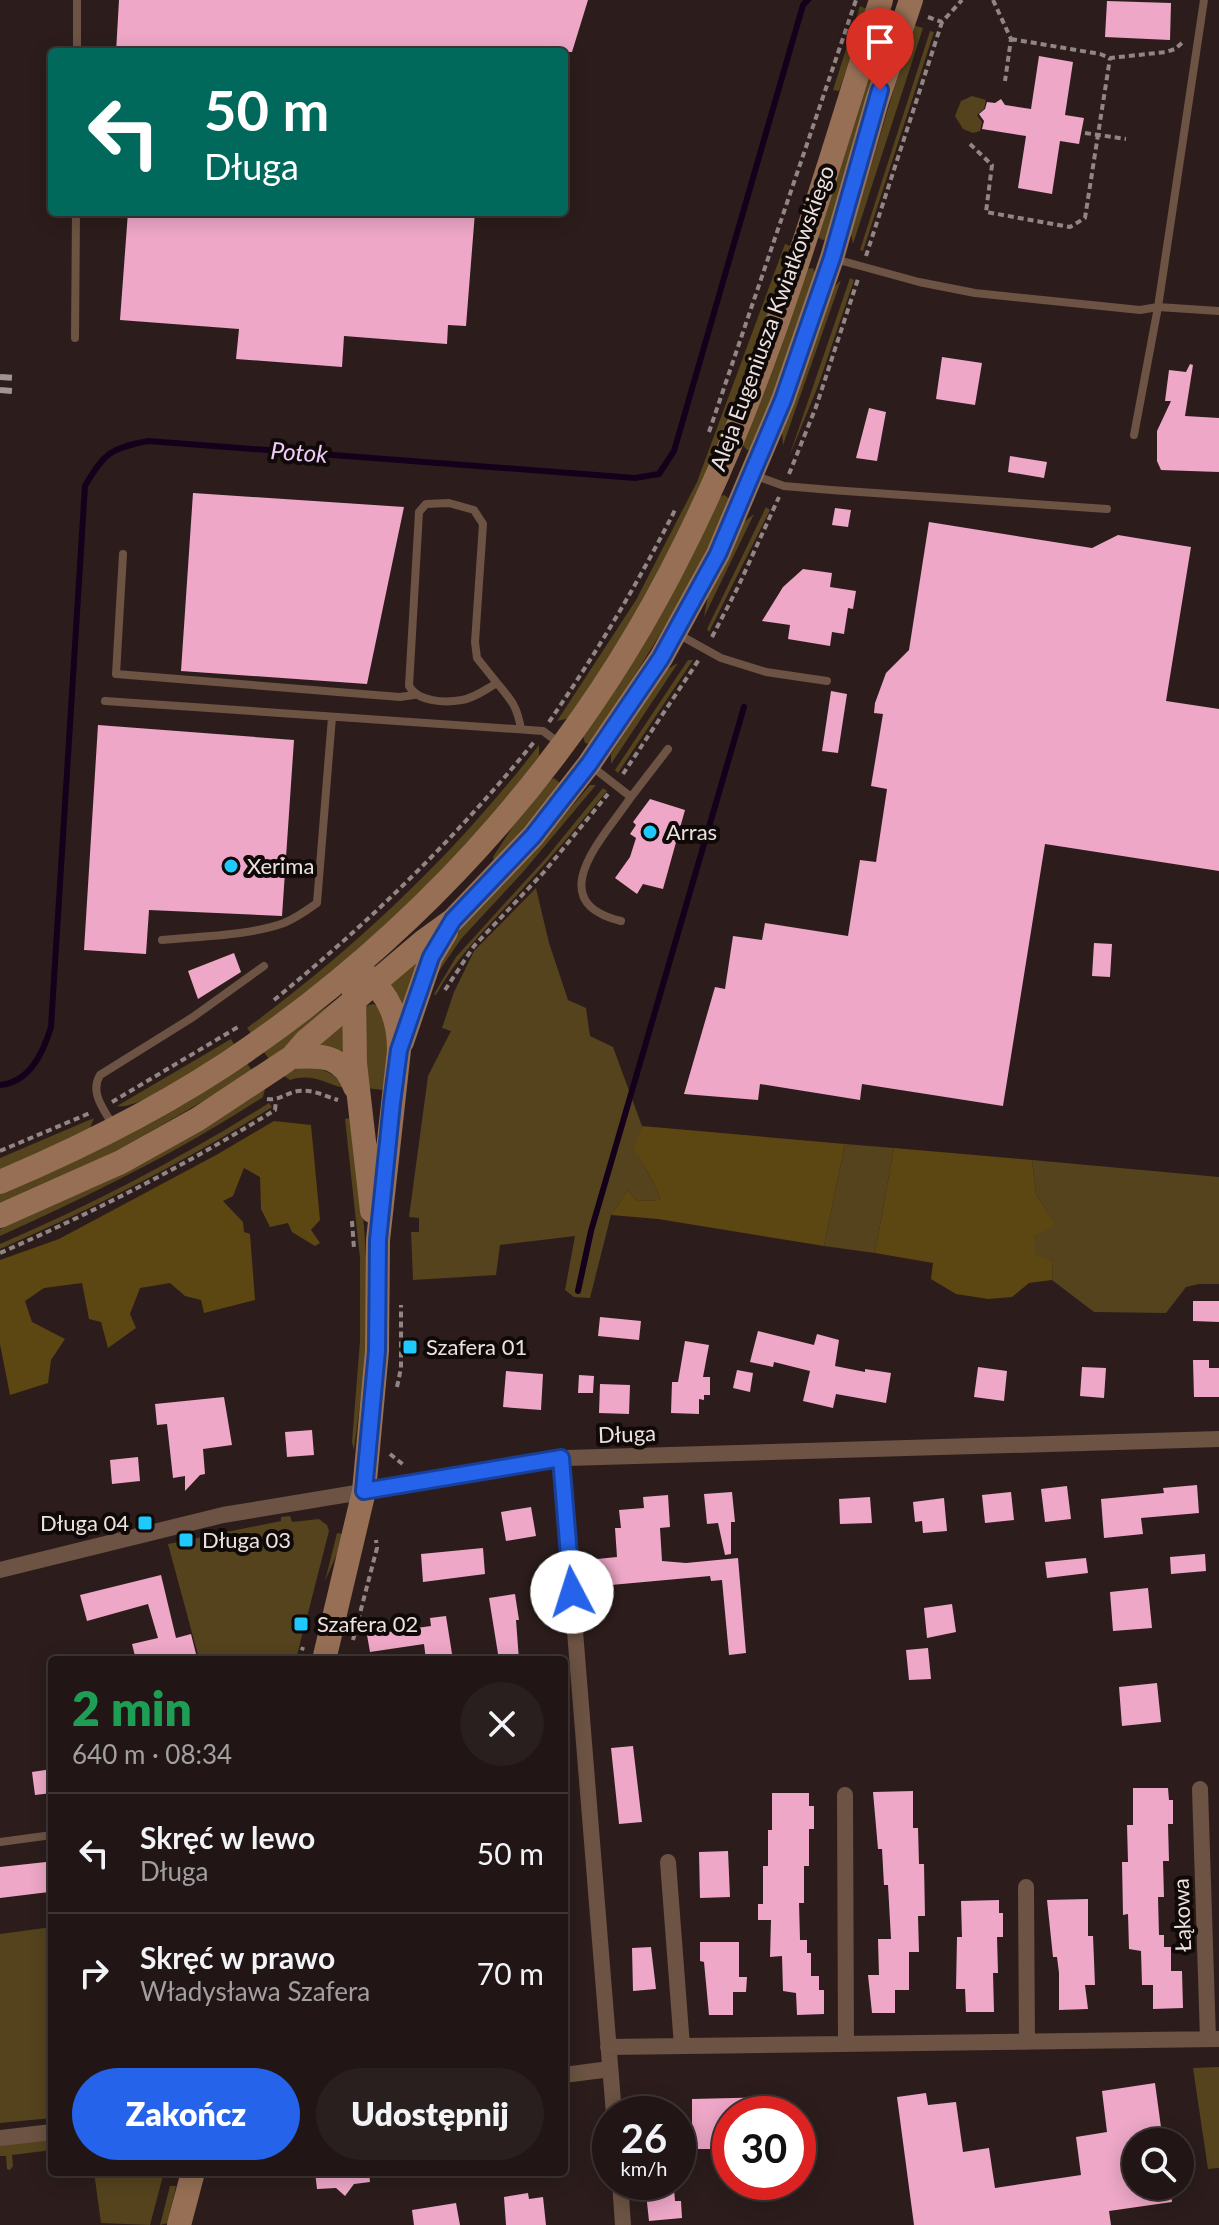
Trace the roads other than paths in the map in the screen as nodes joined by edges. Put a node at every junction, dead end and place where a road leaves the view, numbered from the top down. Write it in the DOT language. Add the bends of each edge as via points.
graph roads {
  1 [pos="77,0"];
  2 [pos="881,0"];
  3 [pos="911,0"];
  4 [pos="1204,0"];
  5 [pos="77,48"];
  6 [pos="76,216"];
  7 [pos="800,250"];
  8 [pos="832,258"];
  9 [pos="1158,307"];
  10 [pos="1219,311"];
  11 [pos="75,338"];
  12 [pos="1134,435"];
  13 [pos="723,462"];
  14 [pos="753,474"];
  15 [pos="1107,509"];
  16 [pos="123,554"];
  17 [pos="676,632"];
  18 [pos="827,681"];
  19 [pos="497,683"];
  20 [pos="414,695"];
  21 [pos="105,701"];
  22 [pos="332,717"];
  23 [pos="521,729"];
  24 [pos="563,746"];
  25 [pos="668,749"];
  26 [pos="589,764"];
  27 [pos="631,797"];
  28 [pos="453,920"];
  29 [pos="621,921"];
  30 [pos="162,940"];
  31 [pos="264,966"];
  32 [pos="357,967"];
  33 [pos="377,984"];
  34 [pos="353,1004"];
  35 [pos="399,1050"];
  36 [pos="292,1057"];
  37 [pos="346,1104"];
  38 [pos="109,1117"];
  39 [pos="0,1182"];
  40 [pos="0,1216"];
  41 [pos="378,1240"];
  42 [pos="1219,1439"];
  43 [pos="561,1458"];
  44 [pos="364,1491"];
  45 [pos="0,1570"];
  46 [pos="325,1656"];
  47 [pos="1200,1789"];
  48 [pos="845,1795"];
  49 [pos="48,1836"];
  50 [pos="0,1842"];
  51 [pos="668,1862"];
  52 [pos="1026,1887"];
  53 [pos="1214,2039"];
  54 [pos="1027,2042"];
  55 [pos="846,2043"];
  56 [pos="682,2046"];
  57 [pos="608,2047"];
  58 [pos="610,2069"];
  59 [pos="568,2074"];
  60 [pos="612,2096"];
  61 [pos="48,2132"];
  62 [pos="0,2138"];
  63 [pos="192,2176"];
  64 [pos="621,2200"];
  65 [pos="179,2225"];
  66 [pos="623,2225"];
  1 -- 5 [label="lane"];
  2 -- 7 [label="street, Aleja Eugeniusza Kwiatkowskiego"];
  3 -- 8 [label="street, Aleja Eugeniusza Kwiatkowskiego"];
  4 -- 9 [label="lane"];
  6 -- 11 [label="lane"];
  7 -- 8 [label="street"];
  7 -- 13 [label="street, Aleja Eugeniusza Kwiatkowskiego"];
  8 -- 9 [label="lane" via="975,293 1140,310"];
  8 -- 14 [label="street, Aleja Eugeniusza Kwiatkowskiego"];
  9 -- 10 [label="lane"];
  9 -- 12 [label="lane"];
  13 -- 14 [label="street"];
  13 -- 24 [label="street, Aleja Eugeniusza Kwiatkowskiego" via="649,611"];
  14 -- 15 [label="lane" via="784,486"];
  14 -- 17 [label="street, Aleja Eugeniusza Kwiatkowskiego"];
  16 -- 20 [label="lane" via="116,674"];
  17 -- 18 [label="lane" via="721,658 766,672"];
  17 -- 26 [label="street, Aleja Eugeniusza Kwiatkowskiego"];
  19 -- 20 [label="lane" via="461,701"];
  19 -- 20 [label="lane" via="477,658 475,642 483,524 474,510 426,504 419,512 409,686"];
  19 -- 23 [label="lane" via="518,707"];
  21 -- 22 [label="lane"];
  22 -- 23 [label="lane"];
  22 -- 30 [label="lane" via="317,903 281,924"];
  23 -- 24 [label="lane" via="543,731"];
  24 -- 26 [label="street"];
  24 -- 32 [label="street, Aleja Eugeniusza Kwiatkowskiego" via="442,887"];
  25 -- 27 [label="lane"];
  26 -- 27 [label="lane"];
  26 -- 28 [label="street, Aleja Eugeniusza Kwiatkowskiego" via="533,836"];
  27 -- 29 [label="lane" via="585,863 580,884 587,906"];
  28 -- 33 [label="street, Aleja Eugeniusza Kwiatkowskiego"];
  28 -- 35 [label="street" via="431,957"];
  31 -- 38 [label="lane" via="100,1075 95,1087"];
  32 -- 33 [label="street"];
  32 -- 34 [label="street"];
  32 -- 38 [label="street, Aleja Eugeniusza Kwiatkowskiego" via="250,1048 179,1093"];
  33 -- 34 [label="street, Aleja Eugeniusza Kwiatkowskiego"];
  33 -- 35 [label="street" via="398,1022"];
  34 -- 36 [label="street, Aleja Eugeniusza Kwiatkowskiego"];
  34 -- 37 [label="street"];
  35 -- 41 [label="street"];
  36 -- 37 [label="street" via="329,1058 344,1067 354,1084"];
  36 -- 40 [label="street, Aleja Eugeniusza Kwiatkowskiego" via="121,1162"];
  37 -- 41 [label="street"];
  38 -- 39 [label="street, Aleja Eugeniusza Kwiatkowskiego" via="70,1152"];
  41 -- 44 [label="street" via="377,1351"];
  42 -- 43 [label="street, Długa"];
  43 -- 44 [label="street, Długa"];
  43 -- 57 [label="street"];
  44 -- 45 [label="street, Długa" via="174,1525"];
  44 -- 46 [label="street"];
  47 -- 53 [label="street, Łąkowa"];
  48 -- 55 [label="street"];
  49 -- 50 [label="lane"];
  51 -- 56 [label="street"];
  52 -- 54 [label="street"];
  53 -- 54 [label="street, Łąkowa"];
  54 -- 55 [label="street, Łąkowa"];
  55 -- 56 [label="street, Łąkowa"];
  56 -- 57 [label="street, Łąkowa"];
  57 -- 58 [label="street"];
  58 -- 59 [label="street"];
  58 -- 60 [label="street"];
  61 -- 62 [label="street"];
  63 -- 65 [label="street"];
  64 -- 66 [label="street"];
}
